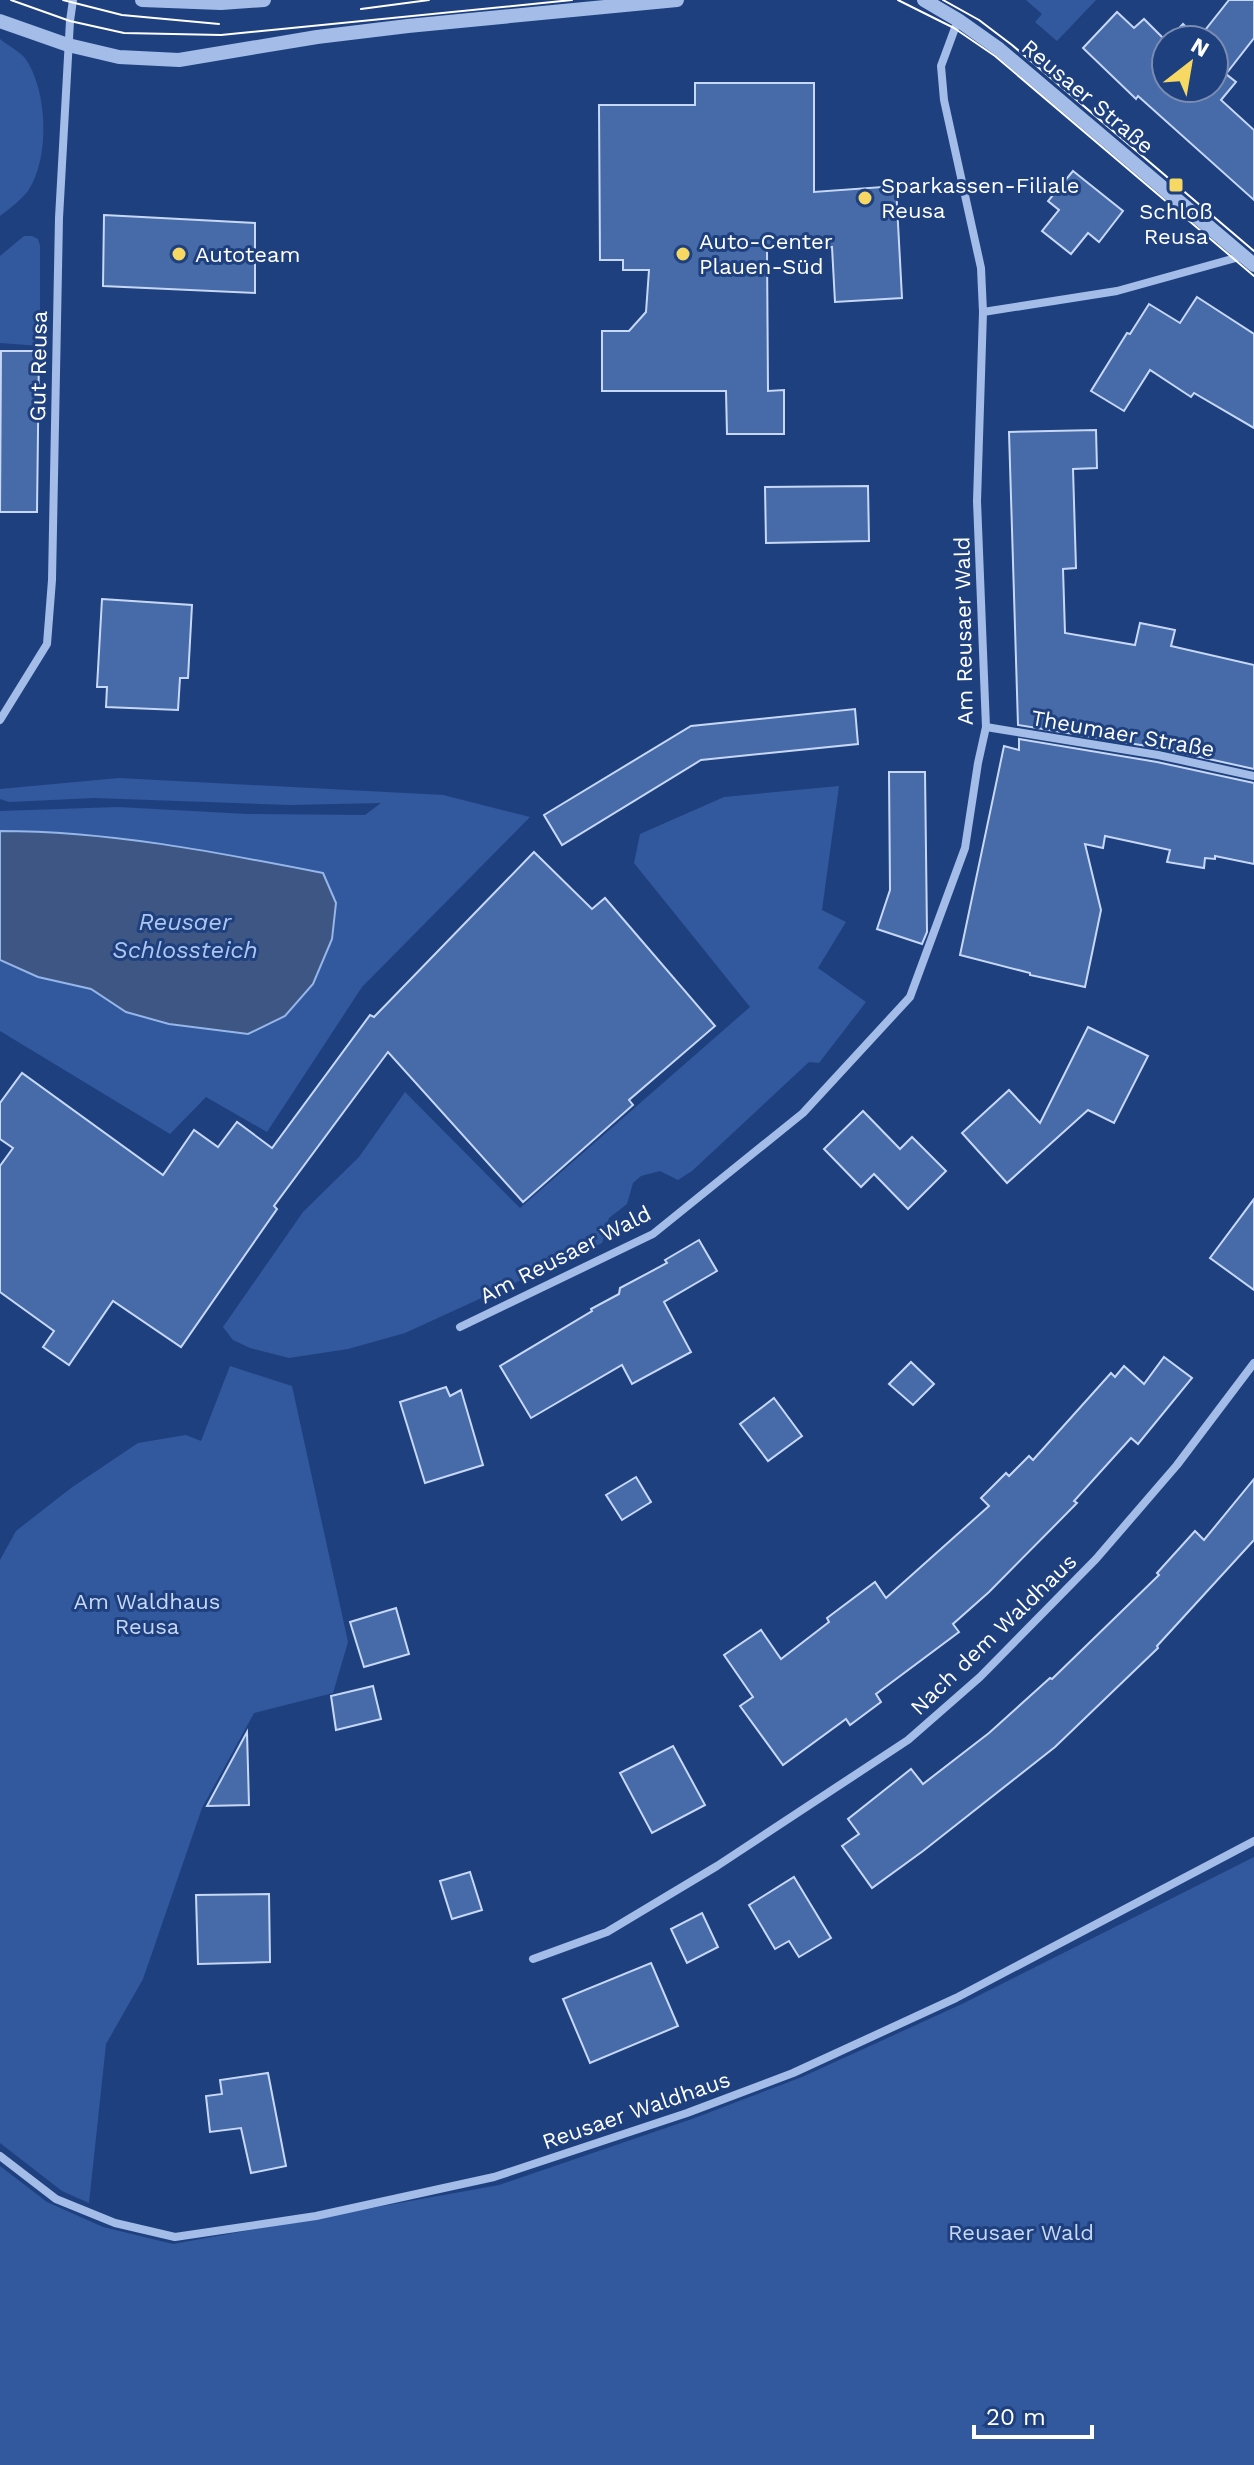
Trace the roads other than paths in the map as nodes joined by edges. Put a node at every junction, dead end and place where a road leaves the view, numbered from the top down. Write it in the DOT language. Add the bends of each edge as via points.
graph roads {
  1 [pos="73,0"];
  2 [pos="142,0"];
  3 [pos="264,0"];
  4 [pos="677,0"];
  5 [pos="924,0"];
  6 [pos="958,20"];
  7 [pos="0,21"];
  8 [pos="68,45"];
  9 [pos="1249,261"];
  10 [pos="983,312"];
  11 [pos="0,720"];
  12 [pos="986,727"];
  13 [pos="1254,776"];
  14 [pos="460,1327"];
  15 [pos="1254,1363"];
  16 [pos="1254,1841"];
  17 [pos="533,1959"];
  18 [pos="0,2156"];
  1 -- 8 [label="street, Gut Reusa"];
  2 -- 3 [label="street"];
  4 -- 8 [label="street" via="317,37 179,60 119,57"];
  5 -- 6 [label="street, Reusaer Straße"];
  6 -- 9 [label="street, Reusaer Straße"];
  6 -- 10 [label="street, Am Reusaer Wald" via="941,66 981,268"];
  7 -- 8 [label="street"];
  8 -- 11 [label="street, Gut Reusa" via="47,644"];
  9 -- 10 [label="street" via="1117,291"];
  10 -- 12 [label="street, Am Reusaer Wald" via="977,501"];
  12 -- 13 [label="street, Theumaer Straße"];
  12 -- 14 [label="street, Am Reusaer Wald" via="965,848 910,997 803,1113 653,1234"];
  15 -- 17 [label="street, Nach dem Waldhaus" via="1177,1465 1096,1559 980,1677 908,1740 607,1932"];
  16 -- 18 [label="street, Reusaer Waldhaus" via="956,1998 793,2073 494,2177 316,2216 175,2237 115,2223 56,2199"];
}
